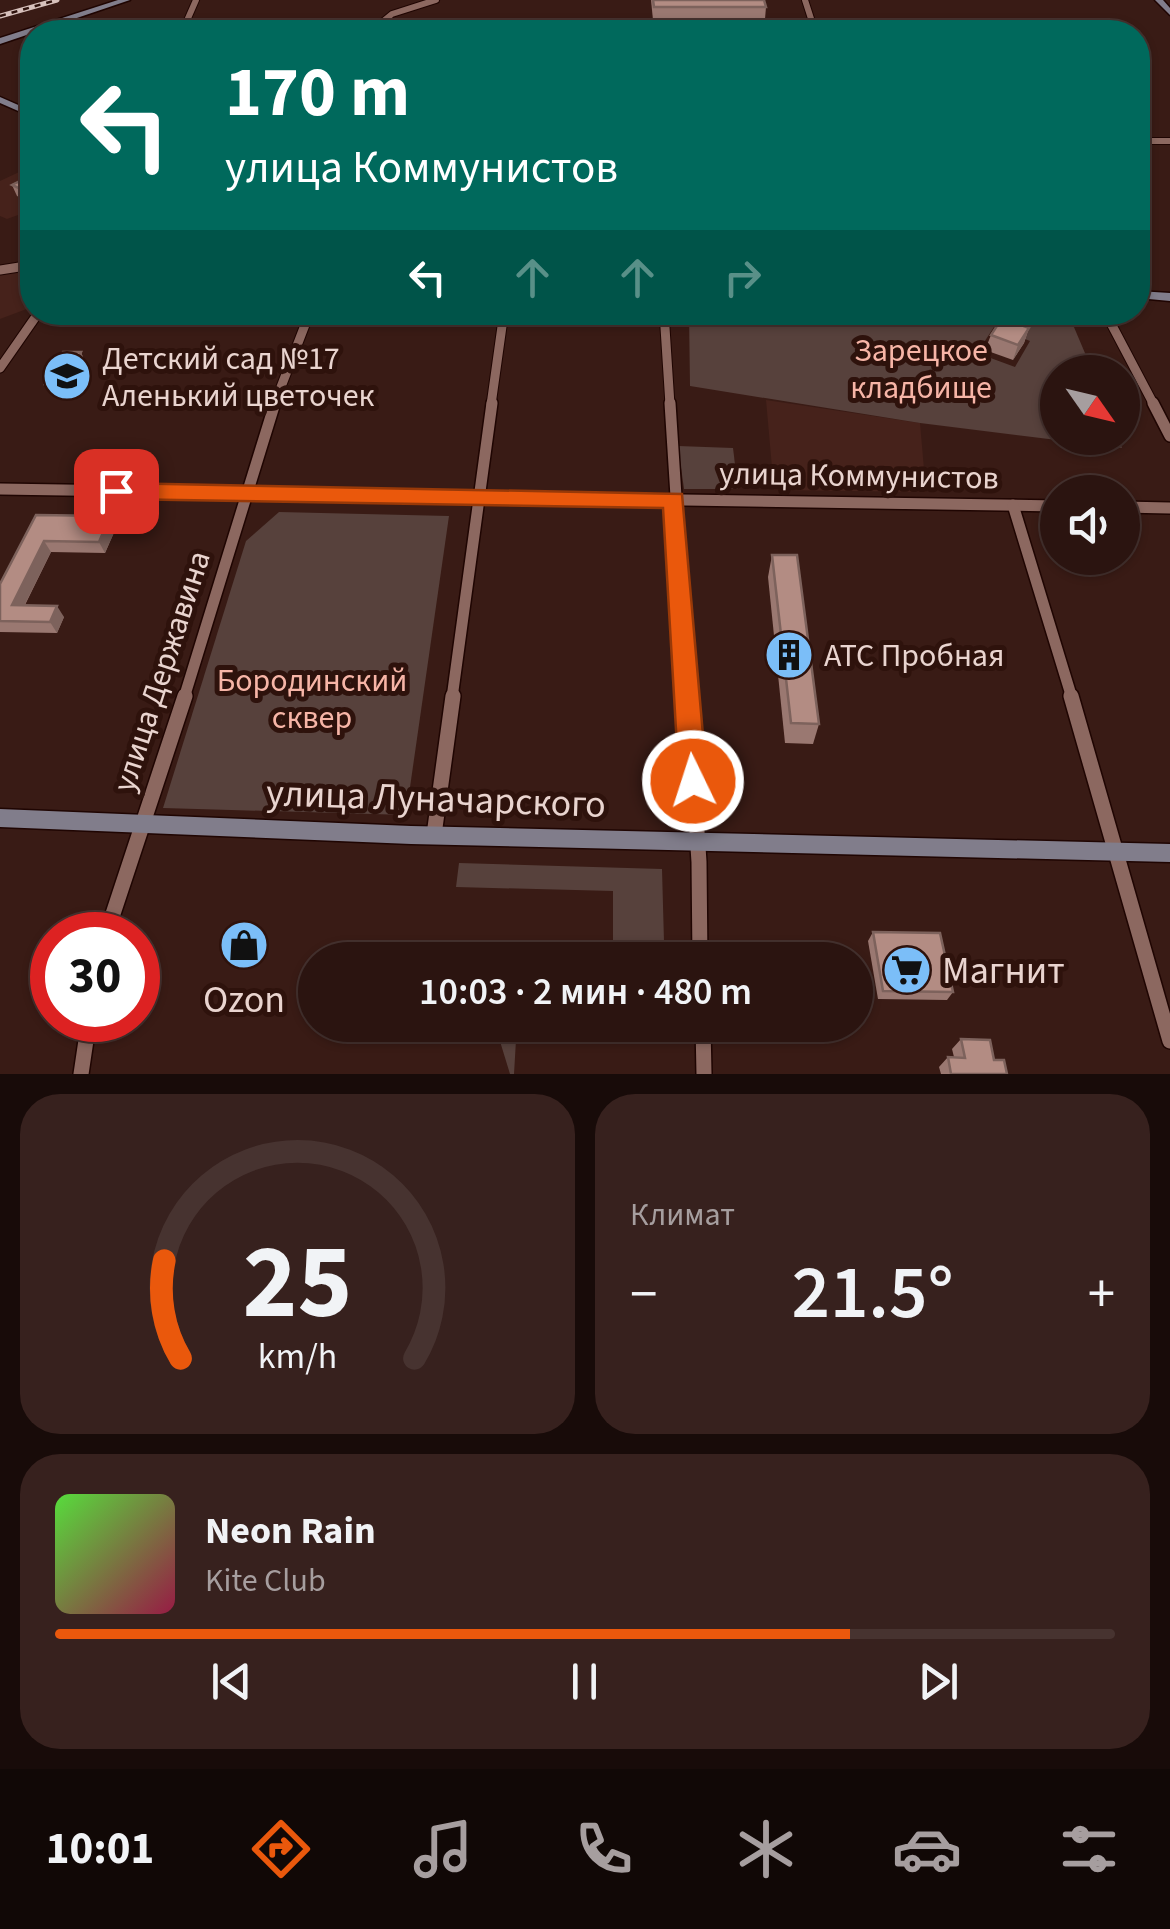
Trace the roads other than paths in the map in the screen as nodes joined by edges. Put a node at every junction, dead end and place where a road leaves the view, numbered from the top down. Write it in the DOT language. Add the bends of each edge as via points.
graph roads {
  1 [pos="126,0"];
  2 [pos="436,0"];
  3 [pos="1159,0"];
  4 [pos="1170,13"];
  5 [pos="66,20"];
  6 [pos="388,20"];
  7 [pos="30,325"];
  8 [pos="305,325"];
  9 [pos="502,325"];
  10 [pos="665,325"];
  11 [pos="1113,325"];
  12 [pos="0,368"];
  13 [pos="1170,436"];
  14 [pos="0,489"];
  15 [pos="245,494"];
  16 [pos="477,499"];
  17 [pos="674,500"];
  18 [pos="1012,505"];
  19 [pos="1040,506"];
  20 [pos="1140,507"];
  21 [pos="1170,508"];
  22 [pos="0,818"];
  23 [pos="144,821"];
  24 [pos="434,835"];
  25 [pos="697,842"];
  26 [pos="1118,852"];
  27 [pos="1170,854"];
  28 [pos="114,912"];
  29 [pos="700,942"];
  30 [pos="1170,1041"];
  31 [pos="86,1042"];
  32 [pos="703,1042"];
  33 [pos="81,1074"];
  34 [pos="704,1074"];
  1 -- 5 [label="street"];
  2 -- 6 [label="street"];
  3 -- 4 [label="street"];
  7 -- 12 [label="street"];
  8 -- 15 [label="street, улица Державина"];
  9 -- 16 [label="street"];
  10 -- 17 [label="street"];
  11 -- 13 [label="street"];
  14 -- 15 [label="street, улица Коммунистов"];
  15 -- 16 [label="street, улица Коммунистов"];
  15 -- 23 [label="street, улица Державина"];
  16 -- 17 [label="street, улица Коммунистов"];
  16 -- 24 [label="street"];
  17 -- 18 [label="street, улица Коммунистов"];
  17 -- 25 [label="street"];
  18 -- 19 [label="street, улица Коммунистов"];
  18 -- 26 [label="street"];
  20 -- 21 [label="street"];
  22 -- 23 [label="street, улица Луначарского"];
  23 -- 24 [label="street, улица Луначарского"];
  23 -- 28 [label="street, улица Державина"];
  24 -- 25 [label="street, улица Луначарского"];
  25 -- 26 [label="street, улица Луначарского"];
  25 -- 29 [label="street"];
  26 -- 27 [label="street, улица Луначарского"];
  26 -- 30 [label="street"];
  31 -- 33 [label="street"];
  32 -- 34 [label="street"];
}
